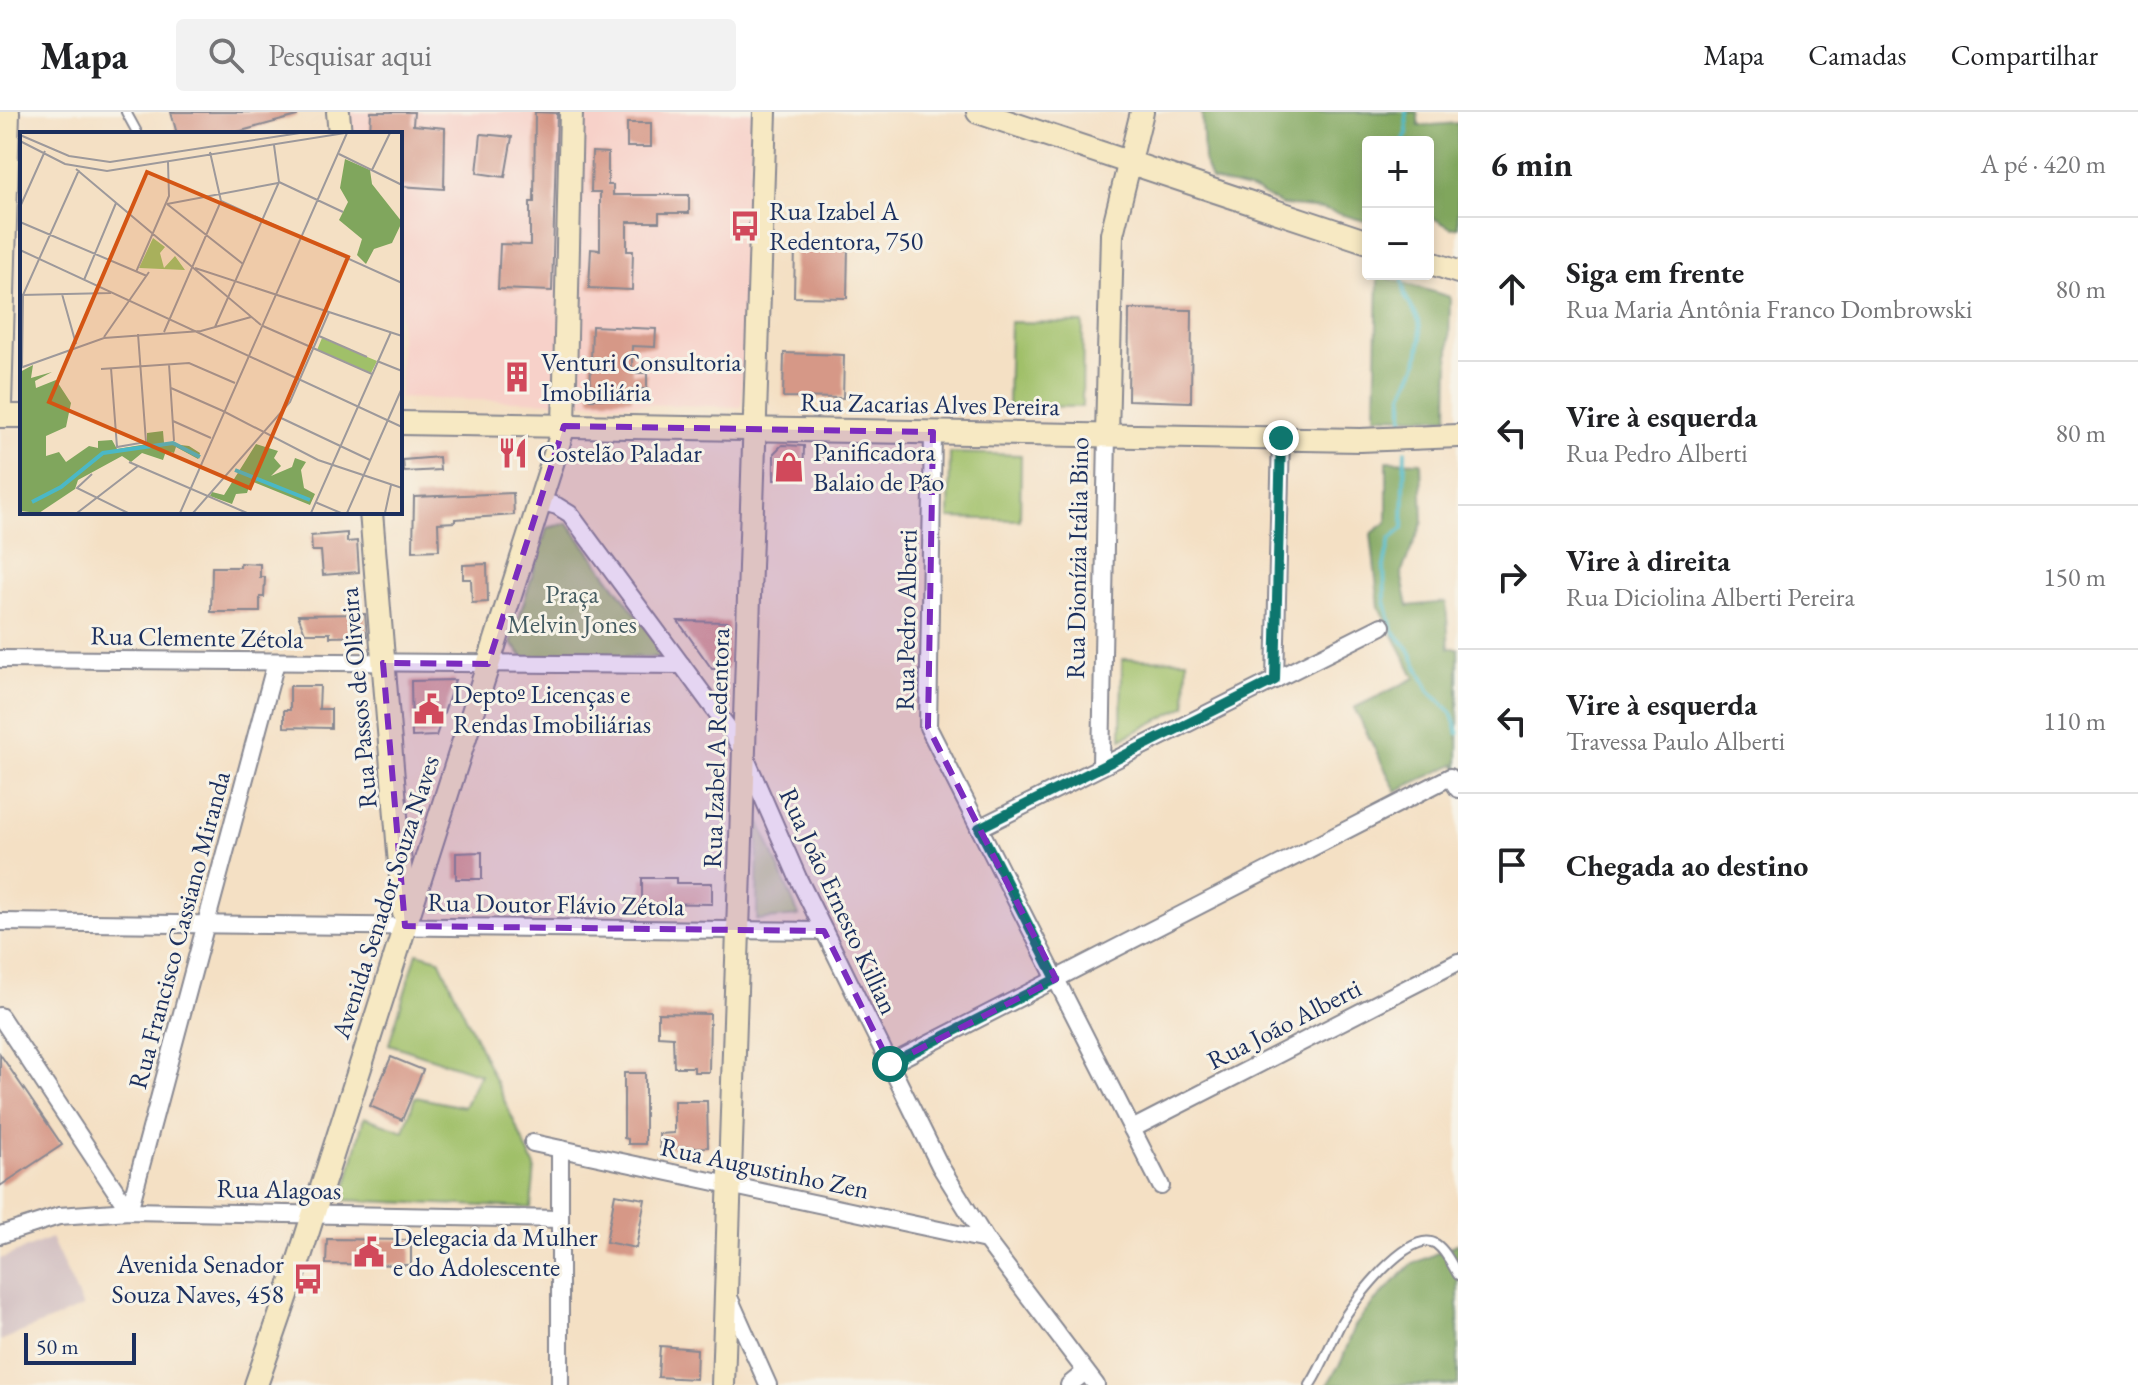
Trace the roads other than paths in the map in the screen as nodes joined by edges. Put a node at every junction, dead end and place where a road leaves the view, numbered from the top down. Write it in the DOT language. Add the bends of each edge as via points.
graph roads {
  1 [pos="8,112"];
  2 [pos="126,112"];
  3 [pos="338,112"];
  4 [pos="571,112"];
  5 [pos="765,112"];
  6 [pos="978,112"];
  7 [pos="1142,112"];
  8 [pos="1013,117"];
  9 [pos="137,132"];
  10 [pos="340,132"];
  11 [pos="1129,161"];
  12 [pos="1362,240"];
  13 [pos="1434,264"];
  14 [pos="1458,272"];
  15 [pos="0,406"];
  16 [pos="402,423"];
  17 [pos="564,426"];
  18 [pos="755,429"];
  19 [pos="933,432"];
  20 [pos="1107,435"];
  21 [pos="1458,436"];
  22 [pos="1281,438"];
  23 [pos="540,501"];
  24 [pos="371,514"];
  25 [pos="1382,626"];
  26 [pos="0,659"];
  27 [pos="276,662"];
  28 [pos="383,663"];
  29 [pos="488,664"];
  30 [pos="682,665"];
  31 [pos="1275,680"];
  32 [pos="744,754"];
  33 [pos="1101,766"];
  34 [pos="1454,783"];
  35 [pos="979,828"];
  36 [pos="0,922"];
  37 [pos="206,924"];
  38 [pos="405,926"];
  39 [pos="738,930"];
  40 [pos="824,931"];
  41 [pos="1458,962"];
  42 [pos="1056,979"];
  43 [pos="0,1016"];
  44 [pos="890,1064"];
  45 [pos="1132,1129"];
  46 [pos="533,1143"];
  47 [pos="560,1149"];
  48 [pos="730,1185"];
  49 [pos="1161,1186"];
  50 [pos="129,1211"];
  51 [pos="314,1214"];
  52 [pos="560,1219"];
  53 [pos="0,1235"];
  54 [pos="986,1240"];
  55 [pos="1458,1275"];
  56 [pos="726,1290"];
  57 [pos="1090,1379"];
  58 [pos="256,1385"];
  59 [pos="560,1385"];
  60 [pos="723,1385"];
  61 [pos="768,1385"];
  62 [pos="1069,1385"];
  63 [pos="1310,1385"];
  1 -- 15 [label="main road"];
  2 -- 9 [label="lane"];
  3 -- 10 [label="main road"];
  4 -- 17 [label="main road, Avenida Senador Souza Naves"];
  5 -- 18 [label="main road, Rua Izabel A Redentora"];
  6 -- 8 [label="main road"];
  7 -- 11 [label="main road, Rua Dionízia Itália Bino"];
  8 -- 11 [label="main road"];
  11 -- 12 [label="main road"];
  11 -- 20 [label="main road, Rua Dionízia Itália Bino" via="1111,245"];
  13 -- 14 [label="main road"];
  16 -- 17 [label="main road, Rua Zacarias Alves Pereira"];
  17 -- 18 [label="main road, Rua Zacarias Alves Pereira"];
  17 -- 23 [label="main road, Avenida Senador Souza Naves"];
  18 -- 19 [label="main road, Rua Zacarias Alves Pereira"];
  18 -- 32 [label="main road, Rua Izabel A Redentora"];
  19 -- 20 [label="main road, Rua Zacarias Alves Pereira"];
  19 -- 35 [label="street, Rua Pedro Alberti" via="928,727"];
  20 -- 22 [label="main road, Rua Zacarias Alves Pereira"];
  20 -- 33 [label="street, Rua Dionízia Itália Bino"];
  21 -- 22 [label="main road, Rua Zacarias Alves Pereira"];
  22 -- 31 [label="street"];
  23 -- 29 [label="main road, Avenida Senador Souza Naves"];
  23 -- 30 [label="street, Rua João Ernesto Killian" via="570,514"];
  24 -- 28 [label="main road, Rua Passos de Oliveira"];
  25 -- 31 [label="street"];
  26 -- 27 [label="street, Rua Clemente Zétola"];
  27 -- 28 [label="street, Rua Clemente Zétola"];
  27 -- 37 [label="street, Rua Francisco Cassiano Miranda"];
  28 -- 29 [label="street, Rua Clemente Zétola"];
  28 -- 38 [label="main road, Rua Passos de Oliveira"];
  29 -- 30 [label="street, Rua Clemente Zétola"];
  29 -- 38 [label="main road, Avenida Senador Souza Naves"];
  30 -- 32 [label="street, Rua João Ernesto Killian"];
  31 -- 33 [label="street"];
  32 -- 39 [label="main road, Rua Izabel A Redentora"];
  32 -- 40 [label="street, Rua João Ernesto Killian"];
  33 -- 35 [label="street"];
  34 -- 42 [label="street"];
  35 -- 42 [label="street, Rua Pedro Alberti"];
  36 -- 37 [label="street, Rua Doutor Flávio Zétola"];
  37 -- 38 [label="street, Rua Doutor Flávio Zétola"];
  37 -- 50 [label="street, Rua Francisco Cassiano Miranda"];
  38 -- 39 [label="street, Rua Doutor Flávio Zétola"];
  38 -- 51 [label="main road, Avenida Senador Souza Naves"];
  39 -- 40 [label="street, Rua Doutor Flávio Zétola"];
  39 -- 48 [label="main road, Rua Izabel A Redentora"];
  40 -- 44 [label="street, Rua João Ernesto Killian"];
  41 -- 45 [label="street, Rua João Alberti"];
  42 -- 44 [label="street"];
  42 -- 45 [label="street, Rua Pedro Alberti"];
  43 -- 50 [label="street"];
  44 -- 54 [label="street, Rua João Ernesto Killian" via="940,1166"];
  45 -- 49 [label="street, Rua Pedro Alberti"];
  46 -- 47 [label="street, Rua Augustinho Zen"];
  47 -- 48 [label="street, Rua Augustinho Zen"];
  47 -- 52 [label="street"];
  48 -- 54 [label="street, Rua Augustinho Zen"];
  48 -- 56 [label="main road, Rua Izabel A Redentora"];
  50 -- 51 [label="street, Rua Alagoas"];
  50 -- 53 [label="street, Rua Alagoas" via="59,1216"];
  51 -- 52 [label="street, Rua Alagoas"];
  51 -- 58 [label="main road, Avenida Senador Souza Naves"];
  52 -- 59 [label="street"];
  54 -- 57 [label="street, Rua João Ernesto Killian"];
  55 -- 63 [label="lane" via="1435,1243 1424,1240 1405,1249 1342,1322"];
  56 -- 60 [label="main road, Rua Izabel A Redentora"];
  56 -- 61 [label="street"];
  57 -- 62 [label="street"];
}
